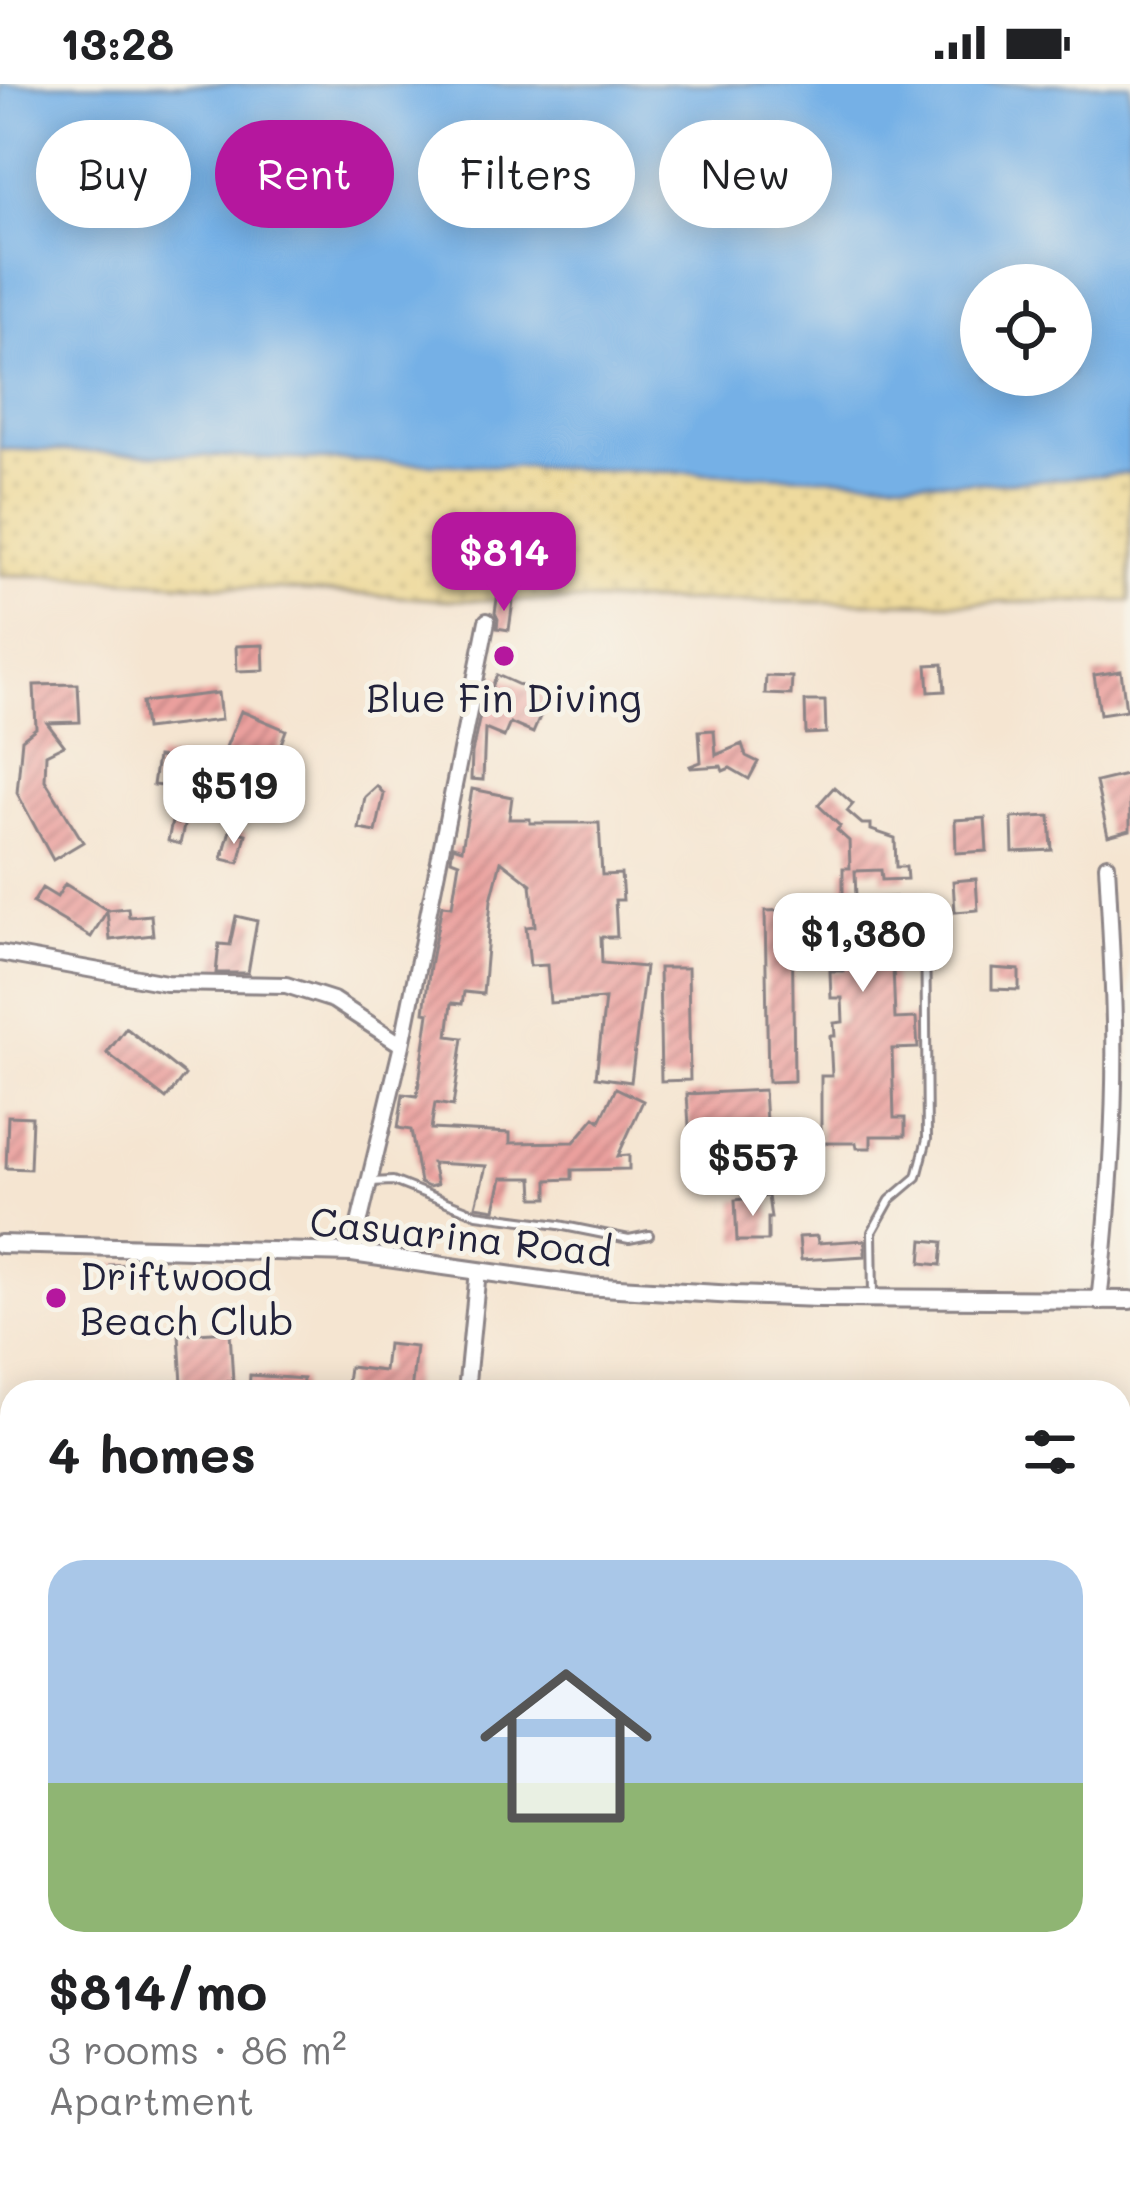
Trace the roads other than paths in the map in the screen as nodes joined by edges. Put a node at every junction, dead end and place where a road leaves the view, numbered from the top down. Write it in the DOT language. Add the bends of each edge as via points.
graph roads {
  1 [pos="487,621"];
  2 [pos="1107,866"];
  3 [pos="926,910"];
  4 [pos="0,953"];
  5 [pos="402,1045"];
  6 [pos="370,1181"];
  7 [pos="649,1235"];
  8 [pos="0,1244"];
  9 [pos="352,1253"];
  10 [pos="478,1271"];
  11 [pos="874,1299"];
  12 [pos="1130,1300"];
  13 [pos="1100,1302"];
  14 [pos="467,1380"];
  1 -- 5 [label="street"];
  2 -- 13 [label="street" via="1113,1097"];
  3 -- 11 [label="lane" via="927,1139 917,1177 890,1200 872,1232"];
  4 -- 5 [label="street" via="166,982 286,985 333,1000"];
  5 -- 6 [label="street"];
  6 -- 7 [label="lane" via="393,1181 476,1214 629,1239"];
  6 -- 9 [label="street"];
  8 -- 9 [label="street, Casuarina Road"];
  9 -- 10 [label="street, Casuarina Road"];
  10 -- 11 [label="street, Casuarina Road" via="585,1286"];
  10 -- 14 [label="street"];
  11 -- 13 [label="street, Casuarina Road"];
  12 -- 13 [label="street, Casuarina Road"];
}
